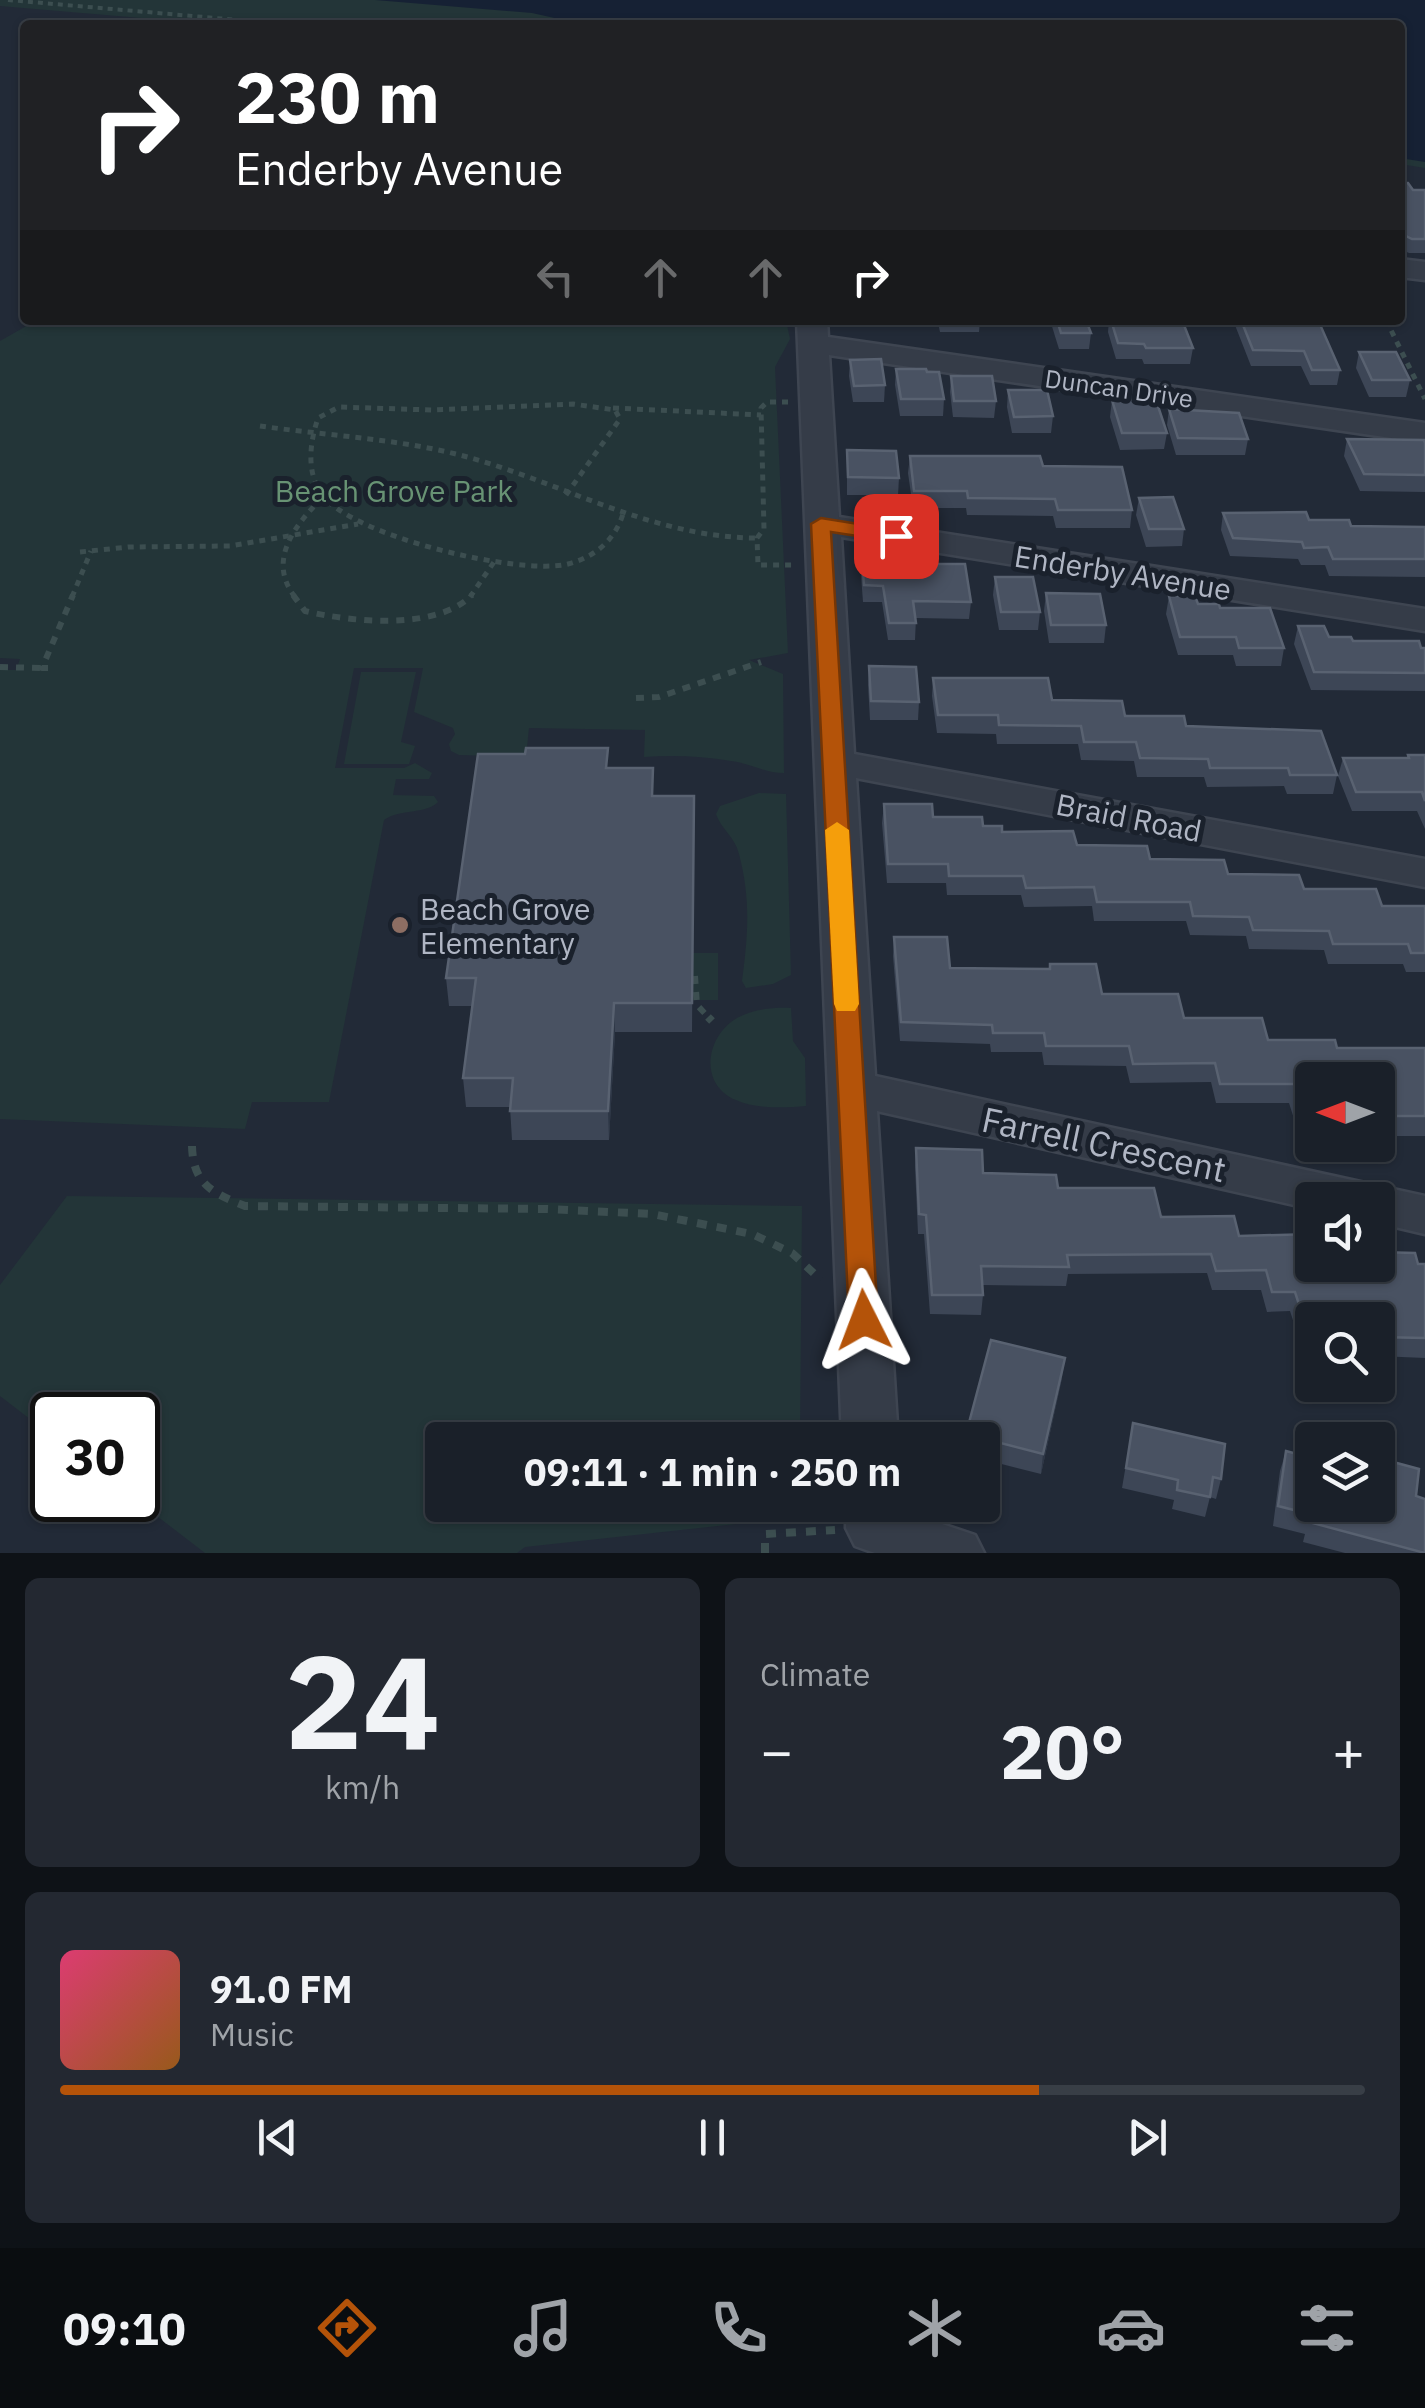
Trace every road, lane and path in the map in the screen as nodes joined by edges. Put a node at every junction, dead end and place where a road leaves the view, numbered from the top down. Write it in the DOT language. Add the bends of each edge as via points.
graph roads {
  1 [pos="8,0"];
  2 [pos="238,20"];
  3 [pos="1388,325"];
  4 [pos="813,332"];
  5 [pos="1425,399"];
  6 [pos="816,400"];
  7 [pos="610,408"];
  8 [pos="761,415"];
  9 [pos="260,426"];
  10 [pos="312,433"];
  11 [pos="1425,433"];
  12 [pos="566,495"];
  13 [pos="323,497"];
  14 [pos="623,514"];
  15 [pos="359,524"];
  16 [pos="821,524"];
  17 [pos="287,538"];
  18 [pos="757,538"];
  19 [pos="91,551"];
  20 [pos="80,552"];
  21 [pos="494,562"];
  22 [pos="823,565"];
  23 [pos="1425,620"];
  24 [pos="761,662"];
  25 [pos="0,668"];
  26 [pos="636,698"];
  27 [pos="834,762"];
  28 [pos="1425,873"];
  29 [pos="695,976"];
  30 [pos="712,1021"];
  31 [pos="851,1088"];
  32 [pos="192,1146"];
  33 [pos="1295,1186"];
  34 [pos="1395,1208"];
  35 [pos="1425,1215"];
  36 [pos="821,1281"];
  37 [pos="869,1422"];
  38 [pos="842,1522"];
  39 [pos="885,1522"];
  40 [pos="765,1553"];
  41 [pos="956,1553"];
  1 -- 2 [label="path"];
  3 -- 5 [label="path"];
  4 -- 6 [label="street"];
  4 -- 11 [label="street, Duncan Drive"];
  6 -- 8 [label="path" via="768,402"];
  6 -- 16 [label="street"];
  7 -- 8 [label="path"];
  7 -- 10 [label="path" via="338,407 322,413"];
  7 -- 12 [label="path" via="620,419"];
  8 -- 18 [label="path" via="764,529"];
  9 -- 10 [label="path"];
  10 -- 12 [label="path" via="474,459"];
  10 -- 13 [label="path"];
  12 -- 14 [label="path"];
  13 -- 15 [label="path"];
  13 -- 17 [label="path"];
  14 -- 18 [label="path"];
  14 -- 21 [label="path" via="605,546 562,565"];
  15 -- 17 [label="path"];
  15 -- 21 [label="path"];
  16 -- 22 [label="street"];
  16 -- 23 [label="street, Enderby Avenue"];
  17 -- 19 [label="path"];
  17 -- 21 [label="path" via="281,556 289,590 305,612 331,616 448,612 470,598"];
  18 -- 22 [label="path" via="758,565"];
  19 -- 20 [label="path"];
  19 -- 25 [label="path" via="45,668"];
  22 -- 27 [label="street"];
  24 -- 26 [label="path" via="659,697"];
  27 -- 28 [label="street, Braid Road"];
  27 -- 31 [label="street"];
  29 -- 30 [label="path" via="696,1005"];
  31 -- 33 [label="street, Farrell Crescent"];
  31 -- 37 [label="street"];
  32 -- 36 [label="path" via="191,1168 206,1191 246,1206 631,1210 762,1237 792,1251"];
  34 -- 35 [label="street"];
  38 -- 40 [label="path" via="765,1534"];
  39 -- 41 [label="street"];
}
